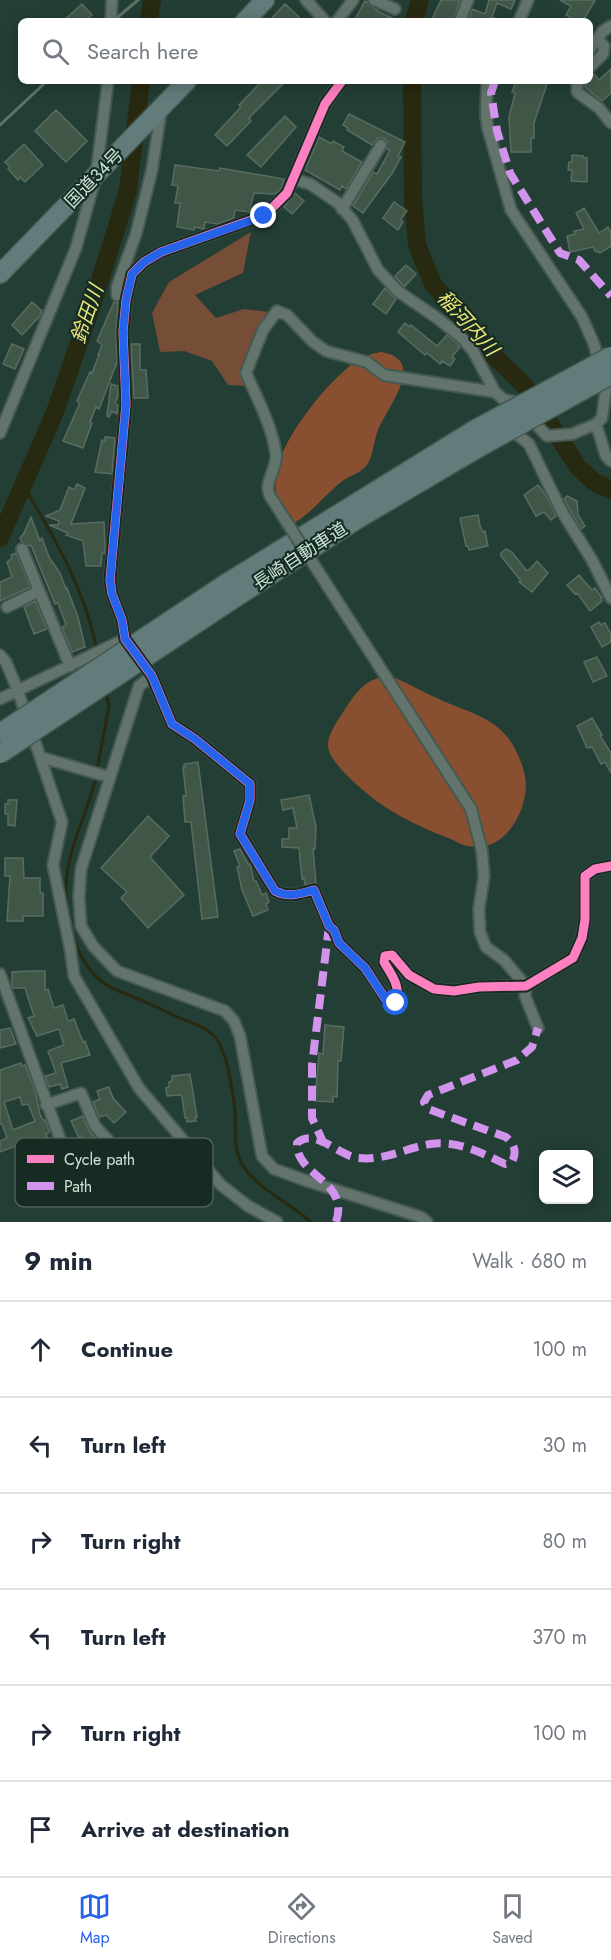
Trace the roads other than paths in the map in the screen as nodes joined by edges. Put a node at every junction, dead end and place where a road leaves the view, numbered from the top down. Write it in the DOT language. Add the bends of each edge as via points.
graph roads {
  1 [pos="112,0"];
  2 [pos="265,0"];
  3 [pos="306,0"];
  4 [pos="353,0"];
  5 [pos="374,0"];
  6 [pos="468,0"];
  7 [pos="528,0"];
  8 [pos="395,9"];
  9 [pos="111,18"];
  10 [pos="248,18"];
  11 [pos="322,18"];
  12 [pos="340,18"];
  13 [pos="461,18"];
  14 [pos="520,18"];
  15 [pos="611,26"];
  16 [pos="597,39"];
  17 [pos="593,45"];
  18 [pos="593,64"];
  19 [pos="108,84"];
  20 [pos="184,84"];
  21 [pos="340,84"];
  22 [pos="487,84"];
  23 [pos="577,84"];
  24 [pos="159,110"];
  25 [pos="611,123"];
  26 [pos="381,145"];
  27 [pos="99,174"];
  28 [pos="293,179"];
  29 [pos="342,209"];
  30 [pos="4,266"];
  31 [pos="127,296"];
  32 [pos="611,356"];
  33 [pos="611,375"];
  34 [pos="499,396"];
  35 [pos="596,424"];
  36 [pos="0,433"];
  37 [pos="477,439"];
  38 [pos="611,461"];
  39 [pos="22,549"];
  40 [pos="39,591"];
  41 [pos="228,592"];
  42 [pos="611,598"];
  43 [pos="14,607"];
  44 [pos="125,639"];
  45 [pos="0,655"];
  46 [pos="70,666"];
  47 [pos="152,676"];
  48 [pos="18,691"];
  49 [pos="0,699"];
  50 [pos="0,734"];
  51 [pos="0,754"];
  52 [pos="40,757"];
  53 [pos="106,776"];
  54 [pos="611,866"];
  55 [pos="0,974"];
  56 [pos="526,986"];
  57 [pos="538,1028"];
  58 [pos="46,1105"];
  59 [pos="58,1138"];
  60 [pos="106,1138"];
  61 [pos="181,1138"];
  62 [pos="213,1176"];
  63 [pos="277,1222"];
  64 [pos="427,1222"];
  1 -- 9 [label="street"];
  2 -- 10 [label="highway"];
  3 -- 11 [label="street"];
  4 -- 12 [label="street"];
  5 -- 8 [label="street"];
  6 -- 13 [label="street"];
  7 -- 14 [label="street"];
  15 -- 16 [label="street"];
  16 -- 17 [label="street"];
  16 -- 18 [label="street" via="604,46 603,54"];
  19 -- 27 [label="street"];
  20 -- 24 [label="highway, 国道34号"];
  21 -- 28 [label="street" via="325,104"];
  22 -- 35 [label="street" via="488,129 511,210 582,317 594,344 606,388 602,418"];
  23 -- 25 [label="street" via="577,92"];
  24 -- 27 [label="highway, 国道34号"];
  24 -- 31 [label="street" via="152,170 136,234 117,287 117,295"];
  26 -- 29 [label="street" via="376,164"];
  27 -- 30 [label="highway, 国道34号"];
  27 -- 36 [label="street" via="76,248"];
  28 -- 29 [label="street" via="310,184"];
  28 -- 31 [label="street" via="287,193 264,216 161,252 144,262 132,274"];
  29 -- 34 [label="street" via="362,236 378,270 399,292 461,338"];
  31 -- 44 [label="street" via="123,332 126,404 110,580"];
  32 -- 37 [label="highway, 長崎自動車道, bridge"];
  33 -- 37 [label="highway, 長崎自動車道, bridge"];
  34 -- 35 [label="street" via="515,402 547,436 572,434"];
  34 -- 42 [label="street"];
  34 -- 56 [label="street, bridge" via="384,375 367,362 326,351 287,315 277,311 263,330 246,373 265,416 276,456 267,490 471,809 484,868 480,932 486,947 504,960"];
  35 -- 38 [label="street"];
  37 -- 41 [label="highway, 長崎自動車道" via="357,519"];
  39 -- 40 [label="street"];
  40 -- 43 [label="street"];
  40 -- 46 [label="street"];
  41 -- 50 [label="highway, 長崎自動車道, bridge"];
  41 -- 51 [label="highway, 長崎自動車道, bridge"];
  44 -- 46 [label="street"];
  44 -- 47 [label="street"];
  45 -- 48 [label="street"];
  46 -- 48 [label="street"];
  47 -- 53 [label="street" via="139,686"];
  47 -- 56 [label="street" via="172,724 250,784 250,800 240,834 275,891 294,895 314,890 339,943 365,968 390,1006 399,994 384,962 386,956 392,956 409,975 435,989"];
  48 -- 49 [label="street"];
  48 -- 52 [label="street"];
  52 -- 53 [label="street"];
  52 -- 61 [label="street" via="62,822 53,865 74,976 139,1088"];
  53 -- 64 [label="street" via="81,869 81,926 93,946 117,971 225,1011 234,1021 262,1156 274,1168"];
  54 -- 56 [label="street" via="595,868 585,876 585,920 573,958"];
  55 -- 58 [label="street"];
  56 -- 57 [label="street" via="525,996"];
  58 -- 59 [label="street"];
  58 -- 60 [label="street" via="81,1093 95,1126"];
  62 -- 63 [label="street" via="248,1206"];
}
